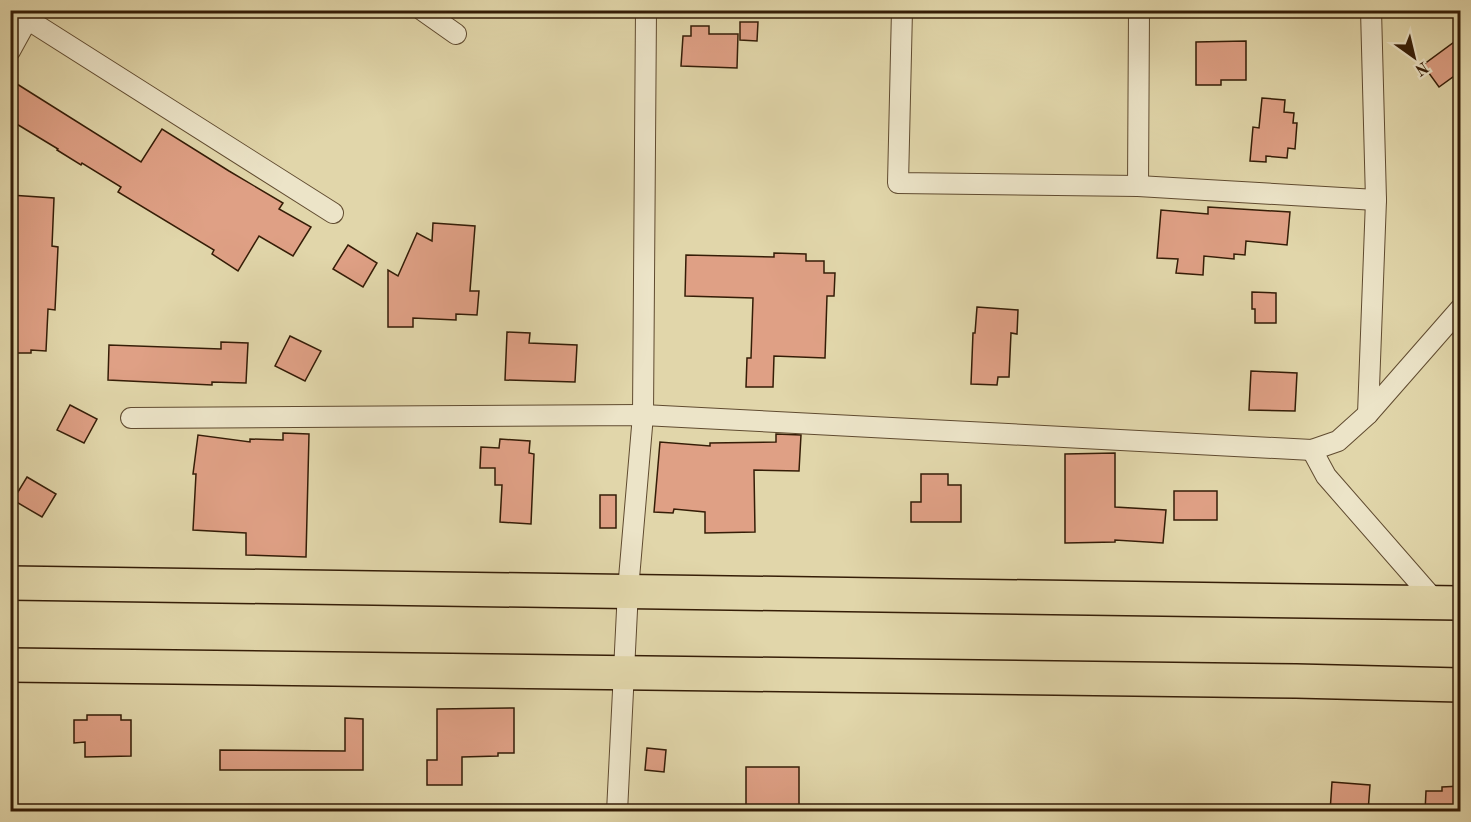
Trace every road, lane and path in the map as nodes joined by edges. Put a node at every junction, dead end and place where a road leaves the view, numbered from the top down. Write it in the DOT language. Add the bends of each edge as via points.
graph roads {
  1 [pos="422,10"];
  2 [pos="646,10"];
  3 [pos="902,10"];
  4 [pos="1139,10"];
  5 [pos="1371,10"];
  6 [pos="23,16"];
  7 [pos="456,34"];
  8 [pos="10,51"];
  9 [pos="1138,186"];
  10 [pos="1376,200"];
  11 [pos="333,213"];
  12 [pos="1461,309"];
  13 [pos="1368,414"];
  14 [pos="643,415"];
  15 [pos="131,418"];
  16 [pos="1312,450"];
  17 [pos="10,583"];
  18 [pos="628,590"];
  19 [pos="1449,603"];
  20 [pos="10,665"];
  21 [pos="623,673"];
  22 [pos="1461,685"];
  23 [pos="617,812"];
  1 -- 7 [label="street"];
  2 -- 14 [label="street"];
  3 -- 9 [label="street" via="898,183"];
  4 -- 9 [label="street"];
  5 -- 10 [label="street"];
  6 -- 8 [label="street"];
  6 -- 11 [label="street"];
  9 -- 10 [label="street"];
  10 -- 13 [label="street"];
  12 -- 13 [label="street"];
  13 -- 16 [label="street" via="1338,441"];
  14 -- 15 [label="street"];
  14 -- 16 [label="street"];
  14 -- 18 [label="street"];
  16 -- 19 [label="street" via="1326,477"];
  17 -- 18 [label="highway"];
  18 -- 19 [label="highway"];
  18 -- 21 [label="street"];
  20 -- 21 [label="highway"];
  21 -- 22 [label="highway"];
  21 -- 23 [label="street"];
}
